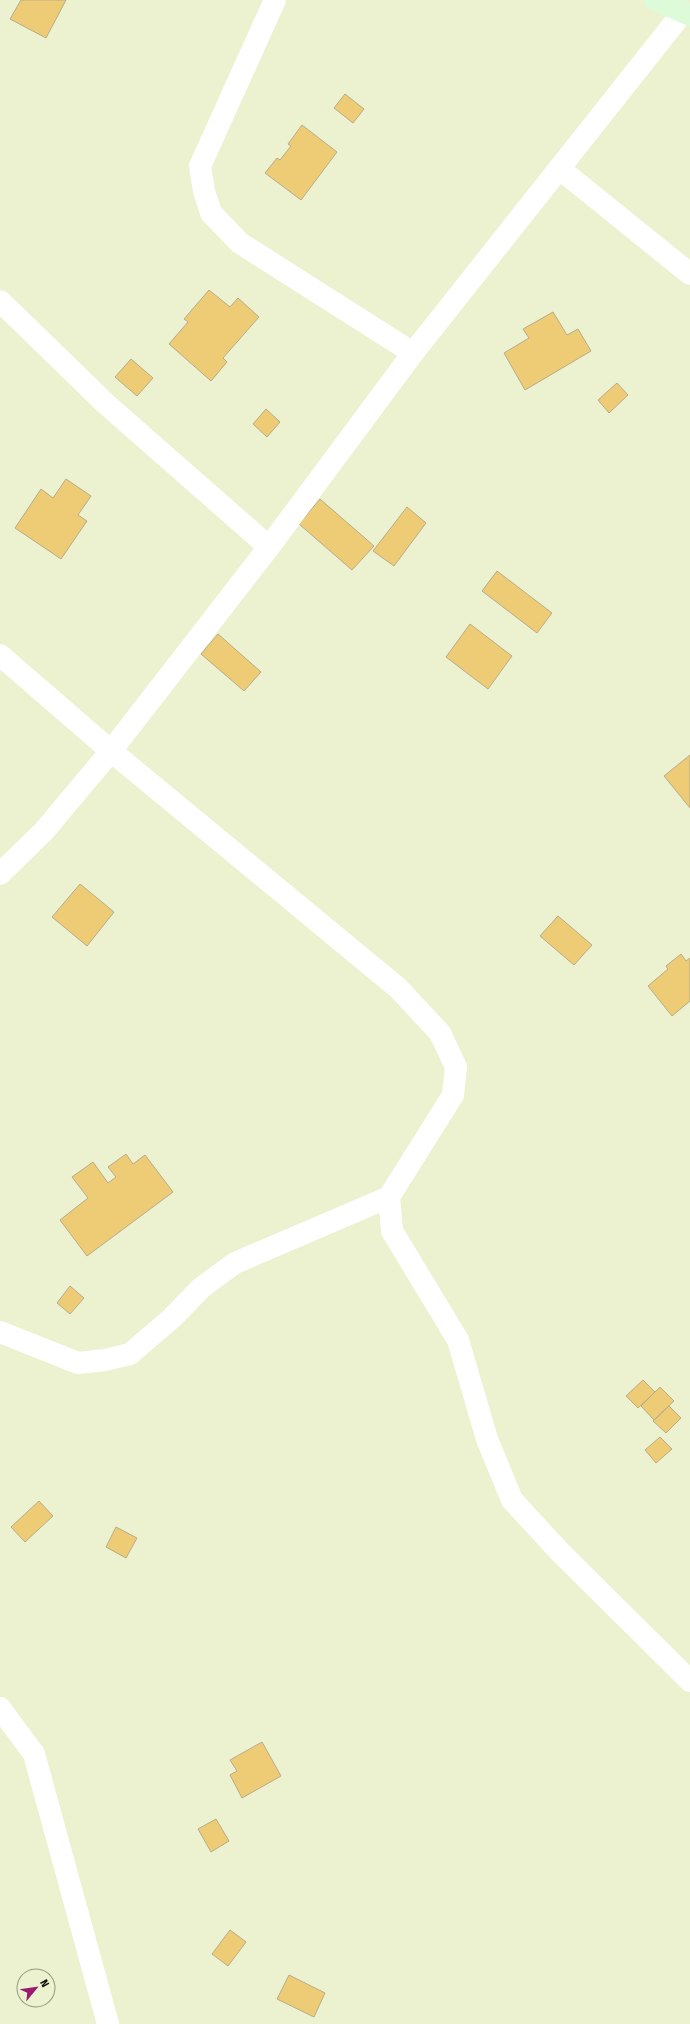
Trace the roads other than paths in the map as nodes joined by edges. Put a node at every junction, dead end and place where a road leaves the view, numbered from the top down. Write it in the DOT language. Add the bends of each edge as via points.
graph roads {
  1 [pos="275,0"];
  2 [pos="655,0"];
  3 [pos="686,14"];
  4 [pos="560,169"];
  5 [pos="690,274"];
  6 [pos="0,301"];
  7 [pos="413,353"];
  8 [pos="269,547"];
  9 [pos="0,655"];
  10 [pos="111,751"];
  11 [pos="0,874"];
  12 [pos="389,1197"];
  13 [pos="0,1332"];
  14 [pos="690,1681"];
  15 [pos="0,1708"];
  16 [pos="108,2024"];
  1 -- 7 [label="street" via="200,166 211,213 240,243"];
  2 -- 3 [label="main road"];
  3 -- 4 [label="street"];
  4 -- 5 [label="street"];
  4 -- 7 [label="street"];
  6 -- 8 [label="street" via="106,404"];
  7 -- 8 [label="street"];
  8 -- 10 [label="street"];
  9 -- 10 [label="street"];
  10 -- 11 [label="street" via="44,831"];
  10 -- 12 [label="street" via="398,988 440,1033 456,1067 453,1095"];
  12 -- 13 [label="street" via="235,1263 201,1288 172,1318 130,1354 78,1363"];
  12 -- 14 [label="street" via="392,1231 458,1340 487,1439 512,1500 560,1552"];
  15 -- 16 [label="street" via="34,1754"];
}
